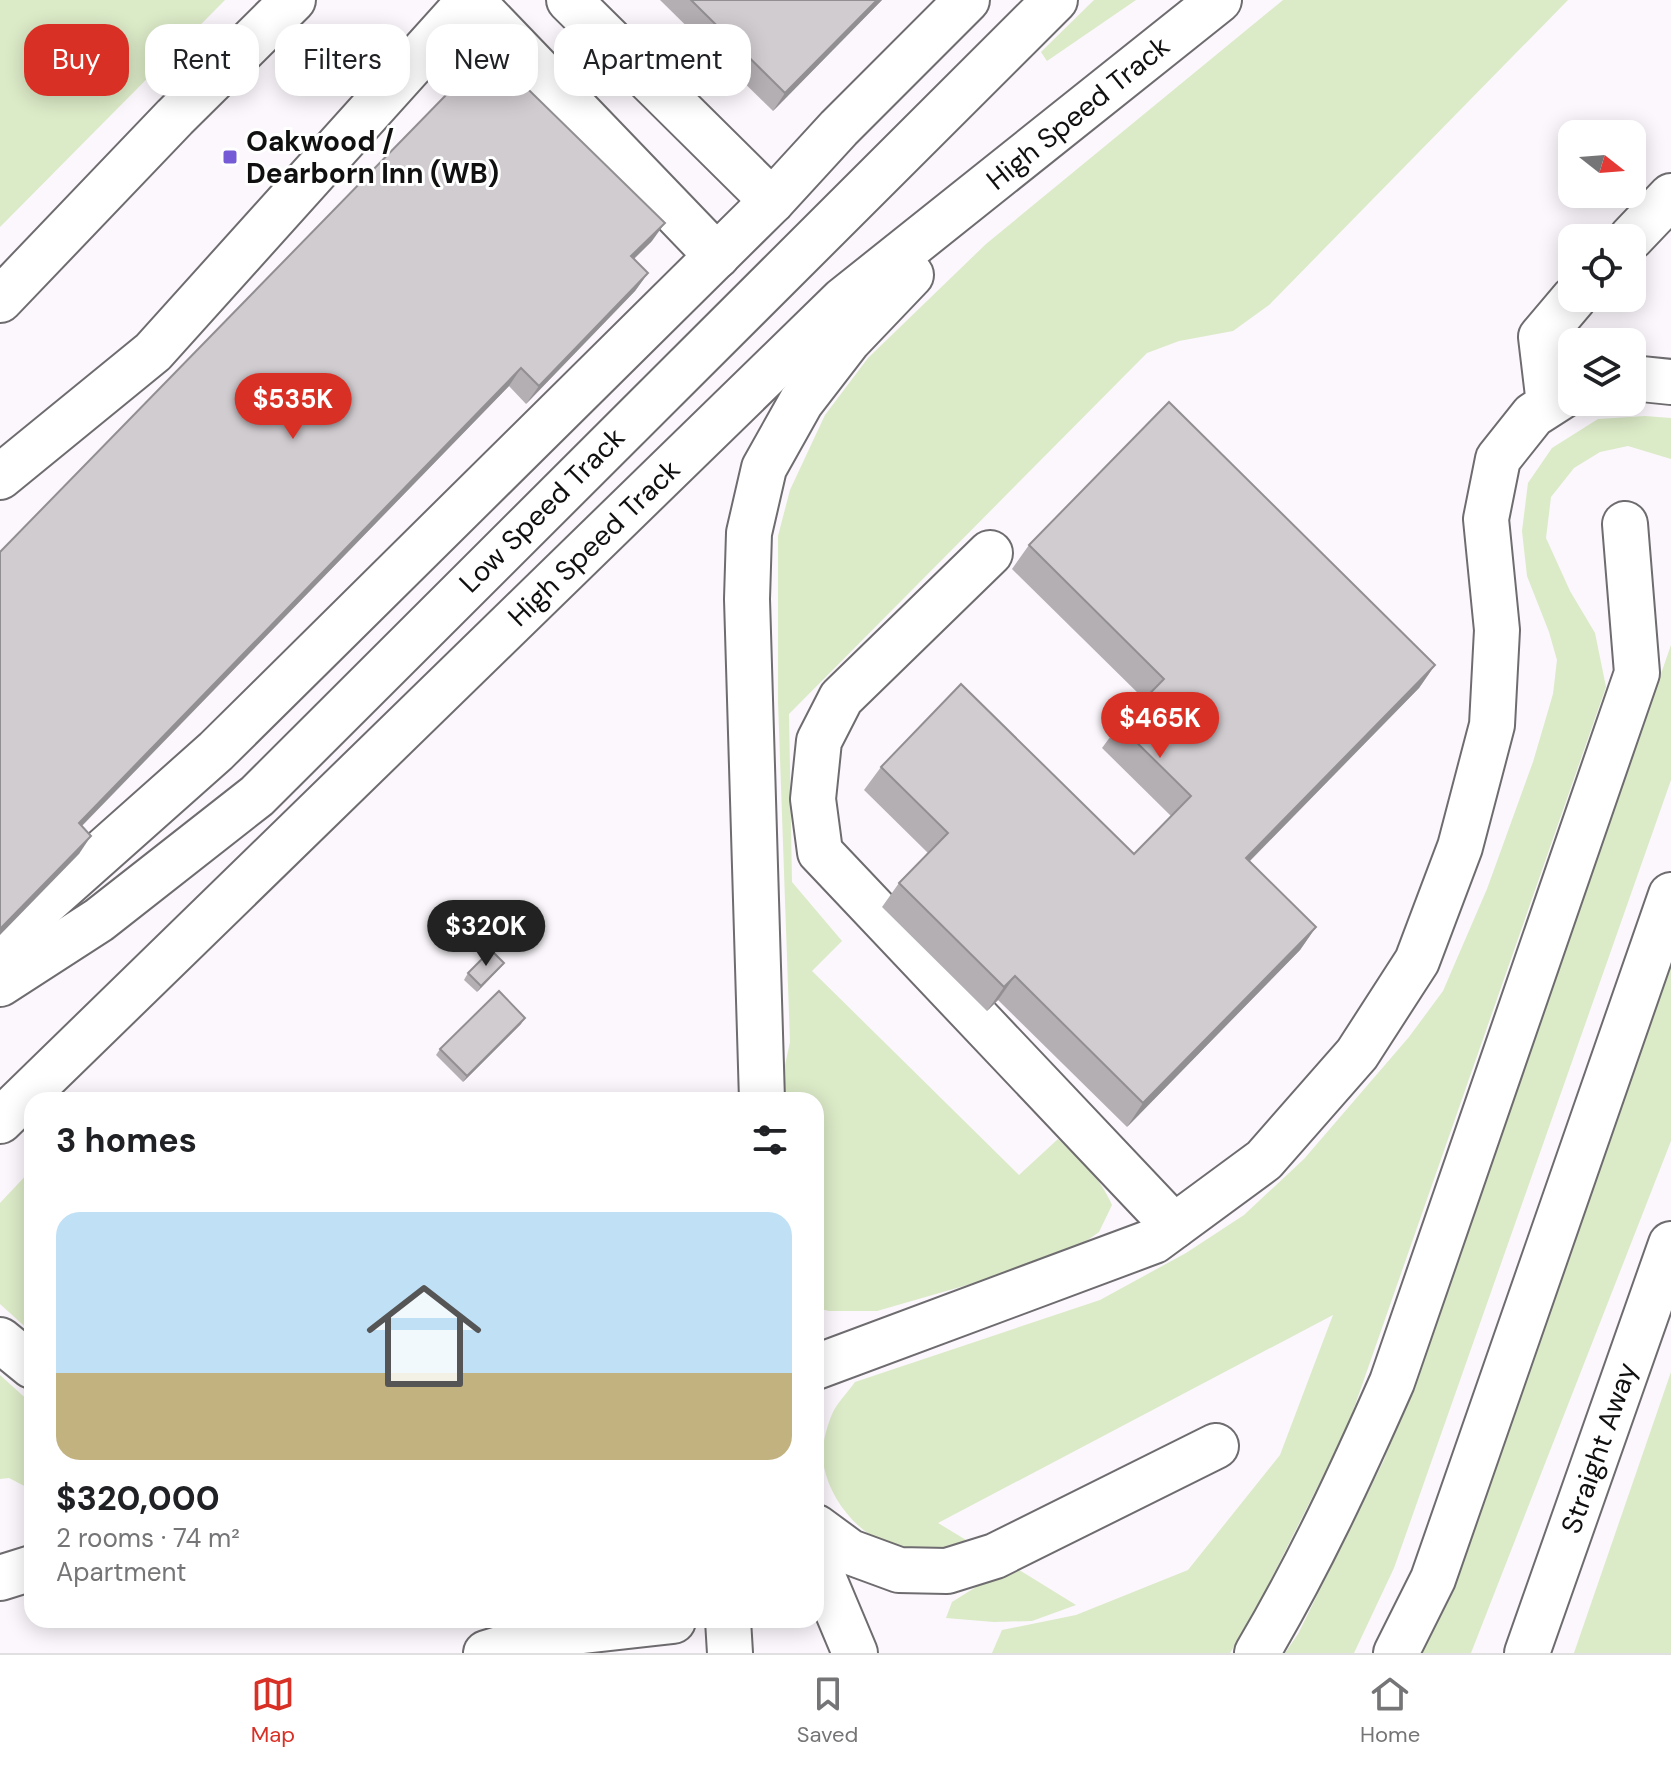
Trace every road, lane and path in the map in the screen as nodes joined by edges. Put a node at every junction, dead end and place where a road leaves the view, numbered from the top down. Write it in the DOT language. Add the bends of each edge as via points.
graph roads {
  1 [pos="293,0"];
  2 [pos="470,0"];
  3 [pos="569,0"];
  4 [pos="967,0"];
  5 [pos="1055,0"];
  6 [pos="1219,0"];
  7 [pos="1023,157"];
  8 [pos="1671,196"];
  9 [pos="772,201"];
  10 [pos="1644,224"];
  11 [pos="717,256"];
  12 [pos="0,300"];
  13 [pos="1562,312"];
  14 [pos="1646,379"];
  15 [pos="1671,382"];
  16 [pos="1558,388"];
  17 [pos="1558,399"];
  18 [pos="0,477"];
  19 [pos="1625,524"];
  20 [pos="990,553"];
  21 [pos="1671,895"];
  22 [pos="67,942"];
  23 [pos="0,943"];
  24 [pos="0,984"];
  25 [pos="81,1043"];
  26 [pos="0,1089"];
  27 [pos="30,1092"];
  28 [pos="762,1092"];
  29 [pos="24,1098"];
  30 [pos="0,1121"];
  31 [pos="1174,1226"];
  32 [pos="1671,1244"];
  33 [pos="0,1340"];
  34 [pos="24,1360"];
  35 [pos="824,1364"];
  36 [pos="1216,1446"];
  37 [pos="824,1533"];
  38 [pos="24,1570"];
  39 [pos="824,1574"];
  40 [pos="0,1578"];
  41 [pos="1545,1600"];
  42 [pos="605,1628"];
  43 [pos="672,1628"];
  44 [pos="728,1628"];
  45 [pos="486,1653"];
  46 [pos="669,1653"];
  47 [pos="730,1653"];
  48 [pos="855,1653"];
  49 [pos="1257,1653"];
  50 [pos="1396,1653"];
  51 [pos="1518,1653"];
  52 [pos="1527,1653"];
  1 -- 12 [label="main road"];
  2 -- 11 [label="main road"];
  2 -- 18 [label="main road" via="153,352"];
  3 -- 9 [label="main road"];
  4 -- 9 [label="main road"];
  5 -- 22 [label="main road, Low Speed Track" via="257,796"];
  6 -- 7 [label="main road, High Speed Track"];
  7 -- 25 [label="main road, High Speed Track" via="843,300"];
  7 -- 28 [label="main road" via="848,341 801,402 764,468 749,533 747,599"];
  8 -- 10 [label="main road"];
  9 -- 11 [label="main road"];
  11 -- 22 [label="main road" via="694,311 227,789"];
  11 -- 23 [label="main road" via="216,751"];
  13 -- 16 [label="main road" via="1541,337"];
  14 -- 15 [label="main road"];
  17 -- 31 [label="main road" via="1533,415 1498,459 1486,519 1497,630 1492,725 1460,847 1417,961 1357,1054 1264,1160"];
  19 -- 49 [label="main road" via="1637,673 1392,1382 1346,1487"];
  20 -- 31 [label="main road" via="841,698 819,741 813,799 820,852"];
  21 -- 50 [label="main road" via="1433,1579"];
  22 -- 24 [label="main road, Low Speed Track"];
  25 -- 26 [label="main road"];
  25 -- 27 [label="main road, High Speed Track"];
  29 -- 30 [label="main road, High Speed Track"];
  31 -- 35 [label="main road" via="1154,1241"];
  32 -- 41 [label="main road, Straight Away"];
  33 -- 34 [label="main road"];
  36 -- 37 [label="main road" via="995,1556 947,1571 899,1570 850,1552"];
  38 -- 40 [label="main road"];
  39 -- 48 [label="main road"];
  41 -- 51 [label="main road"];
  41 -- 52 [label="main road, Straight Away"];
  42 -- 45 [label="main road" via="546,1635"];
  43 -- 46 [label="main road"];
  44 -- 47 [label="main road"];
}
